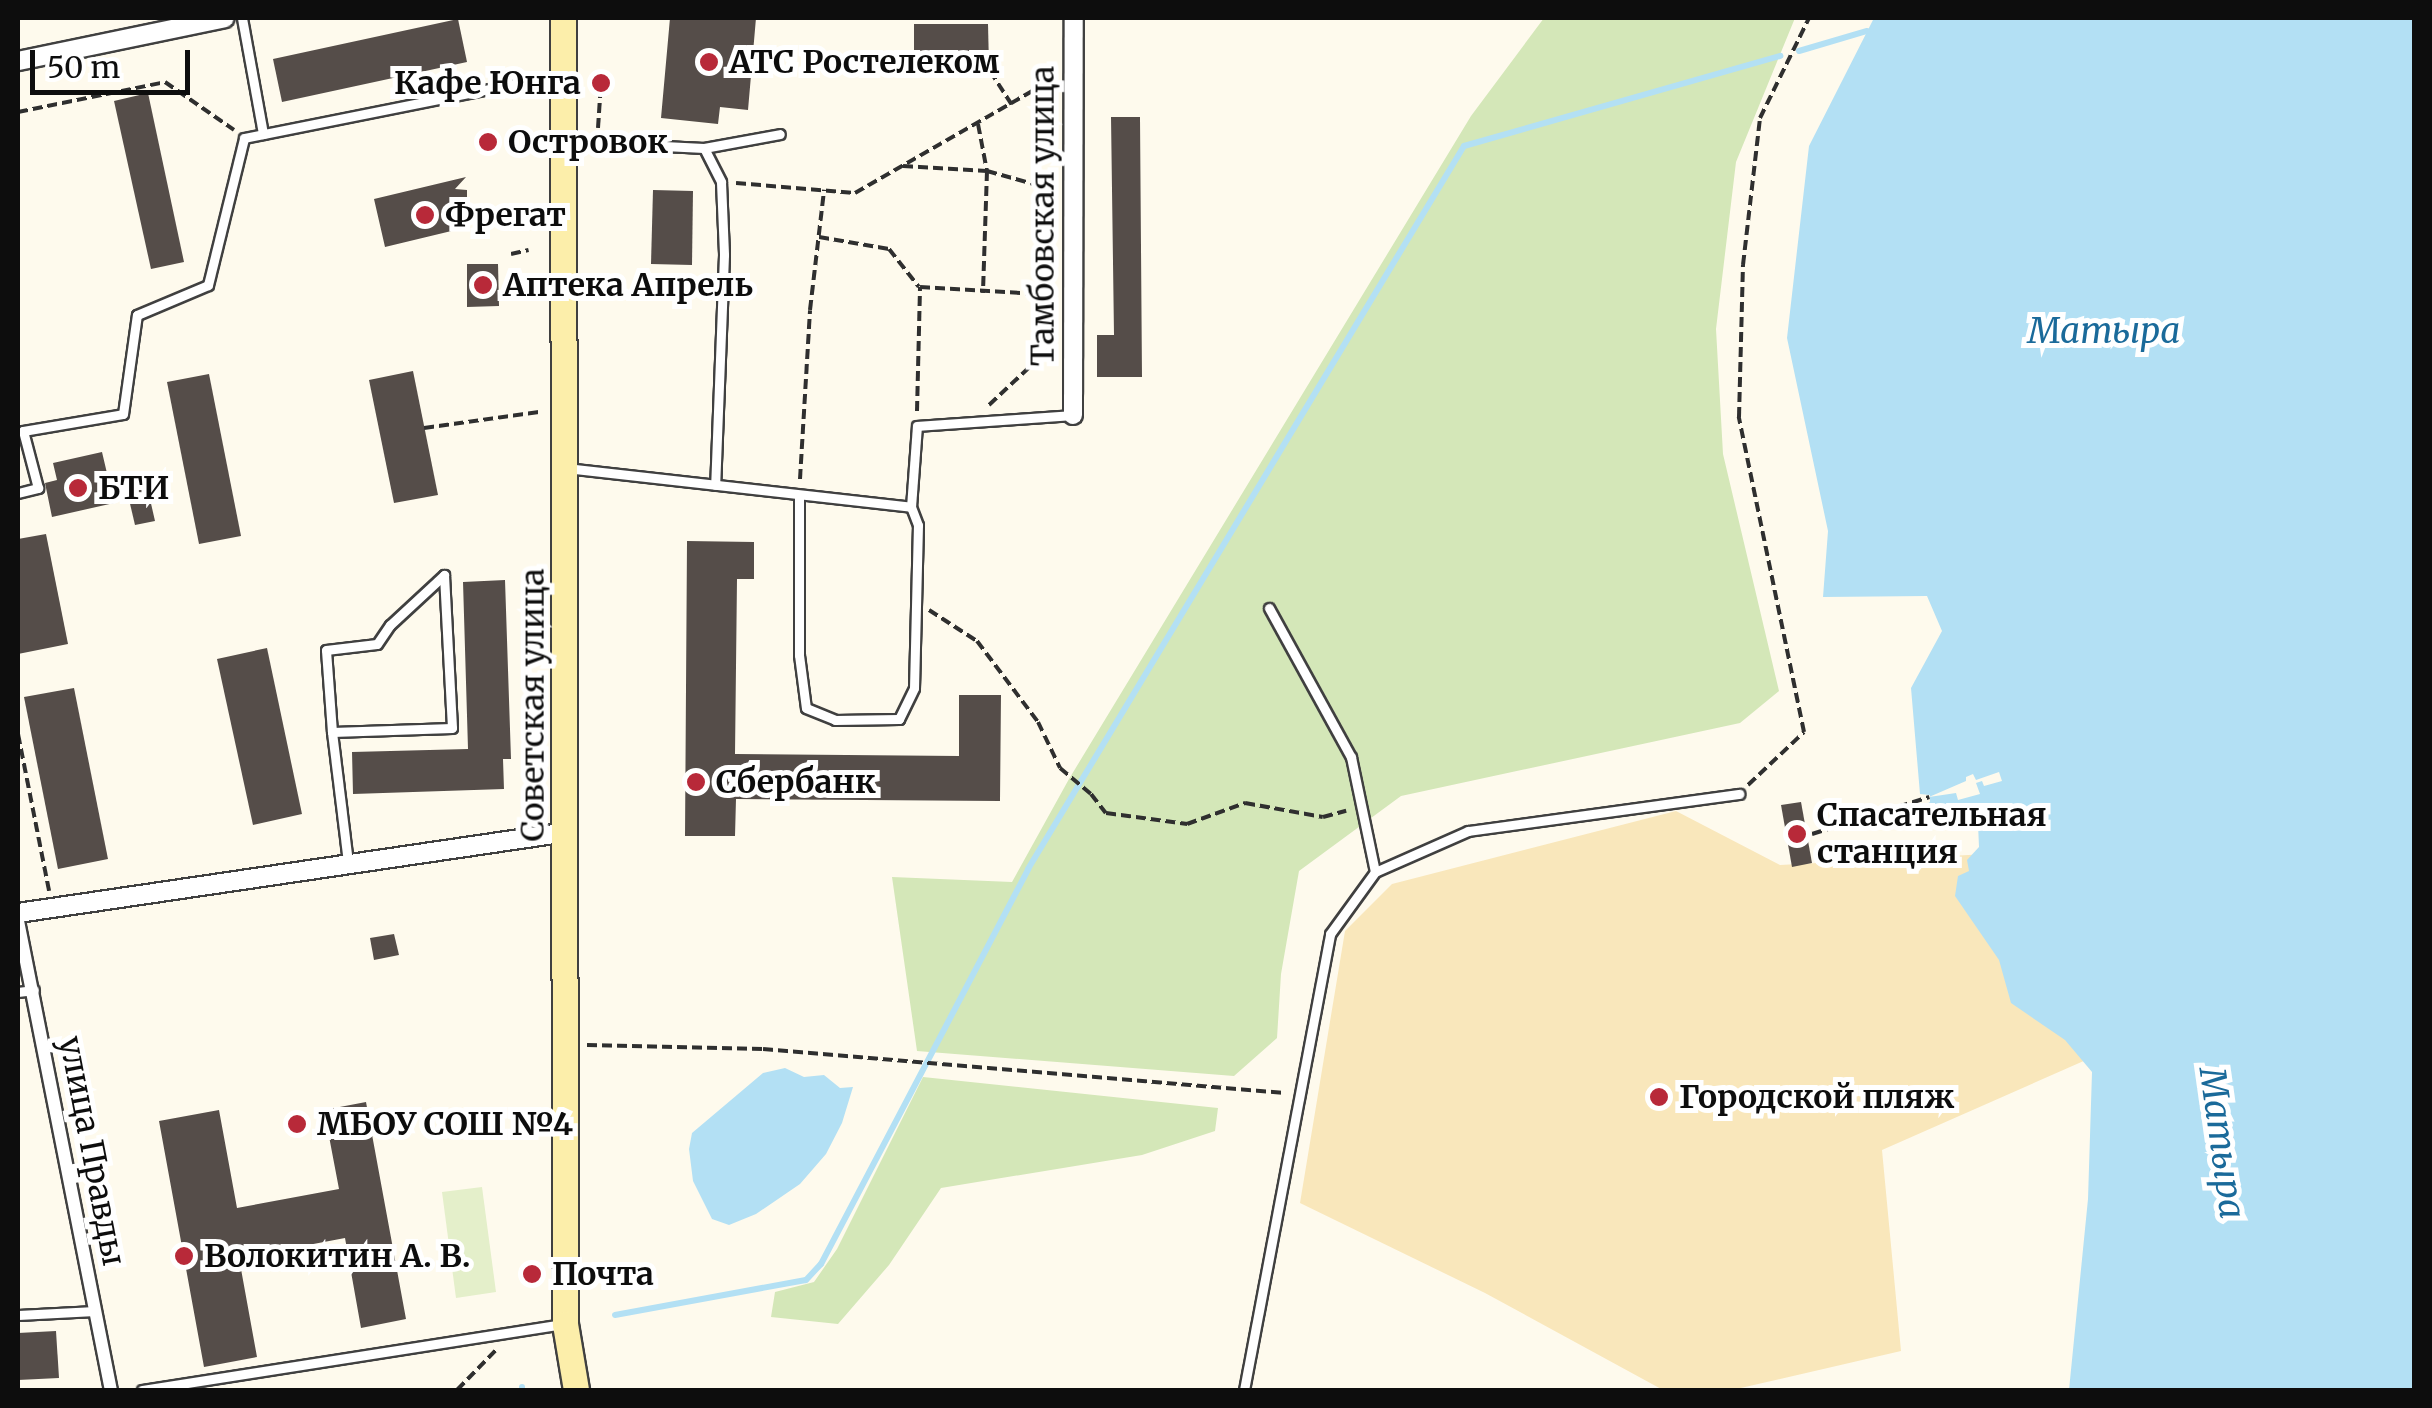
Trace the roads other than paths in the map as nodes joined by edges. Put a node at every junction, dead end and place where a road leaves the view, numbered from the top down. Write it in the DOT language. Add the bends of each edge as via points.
graph roads {
  1 [pos="226,18"];
  2 [pos="242,18"];
  3 [pos="563,18"];
  4 [pos="1074,18"];
  5 [pos="18,61"];
  6 [pos="530,81"];
  7 [pos="263,134"];
  8 [pos="780,134"];
  9 [pos="561,141"];
  10 [pos="704,148"];
  11 [pos="1073,415"];
  12 [pos="564,467"];
  13 [pos="714,485"];
  14 [pos="18,493"];
  15 [pos="799,495"];
  16 [pos="911,506"];
  17 [pos="1269,608"];
  18 [pos="332,732"];
  19 [pos="1739,794"];
  20 [pos="567,832"];
  21 [pos="348,864"];
  22 [pos="1375,872"];
  23 [pos="18,913"];
  24 [pos="18,921"];
  25 [pos="34,990"];
  26 [pos="18,992"];
  27 [pos="95,1311"];
  28 [pos="18,1316"];
  29 [pos="566,1336"];
  30 [pos="111,1390"];
  31 [pos="142,1390"];
  32 [pos="565,1390"];
  33 [pos="576,1390"];
  34 [pos="1244,1390"];
  1 -- 5 [label="street"];
  2 -- 7 [label="lane"];
  3 -- 9 [label="main road, Советская улица"];
  4 -- 11 [label="street, Тамбовская улица"];
  6 -- 7 [label="lane"];
  7 -- 14 [label="lane" via="244,138 208,285 137,315 123,414 23,432 38,488"];
  8 -- 10 [label="lane"];
  9 -- 10 [label="lane"];
  9 -- 12 [label="main road, Советская улица"];
  10 -- 13 [label="lane" via="721,182 724,255"];
  11 -- 16 [label="lane" via="917,426"];
  12 -- 13 [label="lane"];
  12 -- 20 [label="main road, Советская улица"];
  13 -- 15 [label="lane"];
  15 -- 16 [label="lane"];
  15 -- 16 [label="lane" via="797,588 806,708 835,720 899,718 914,688 918,524"];
  17 -- 22 [label="lane" via="1351,756"];
  18 -- 18 [label="lane" via="452,728 444,575 377,644 326,650"];
  18 -- 21 [label="lane"];
  19 -- 22 [label="lane" via="1468,832"];
  20 -- 21 [label="street"];
  20 -- 29 [label="main road, Советская улица"];
  21 -- 23 [label="street"];
  22 -- 34 [label="lane" via="1330,934"];
  24 -- 25 [label="street, улица Правды"];
  25 -- 26 [label="lane"];
  25 -- 27 [label="street, улица Правды"];
  27 -- 28 [label="lane"];
  27 -- 30 [label="street, улица Правды"];
  29 -- 31 [label="lane" via="517,1328"];
  29 -- 32 [label="street"];
  29 -- 33 [label="main road, Советская улица"];
}
